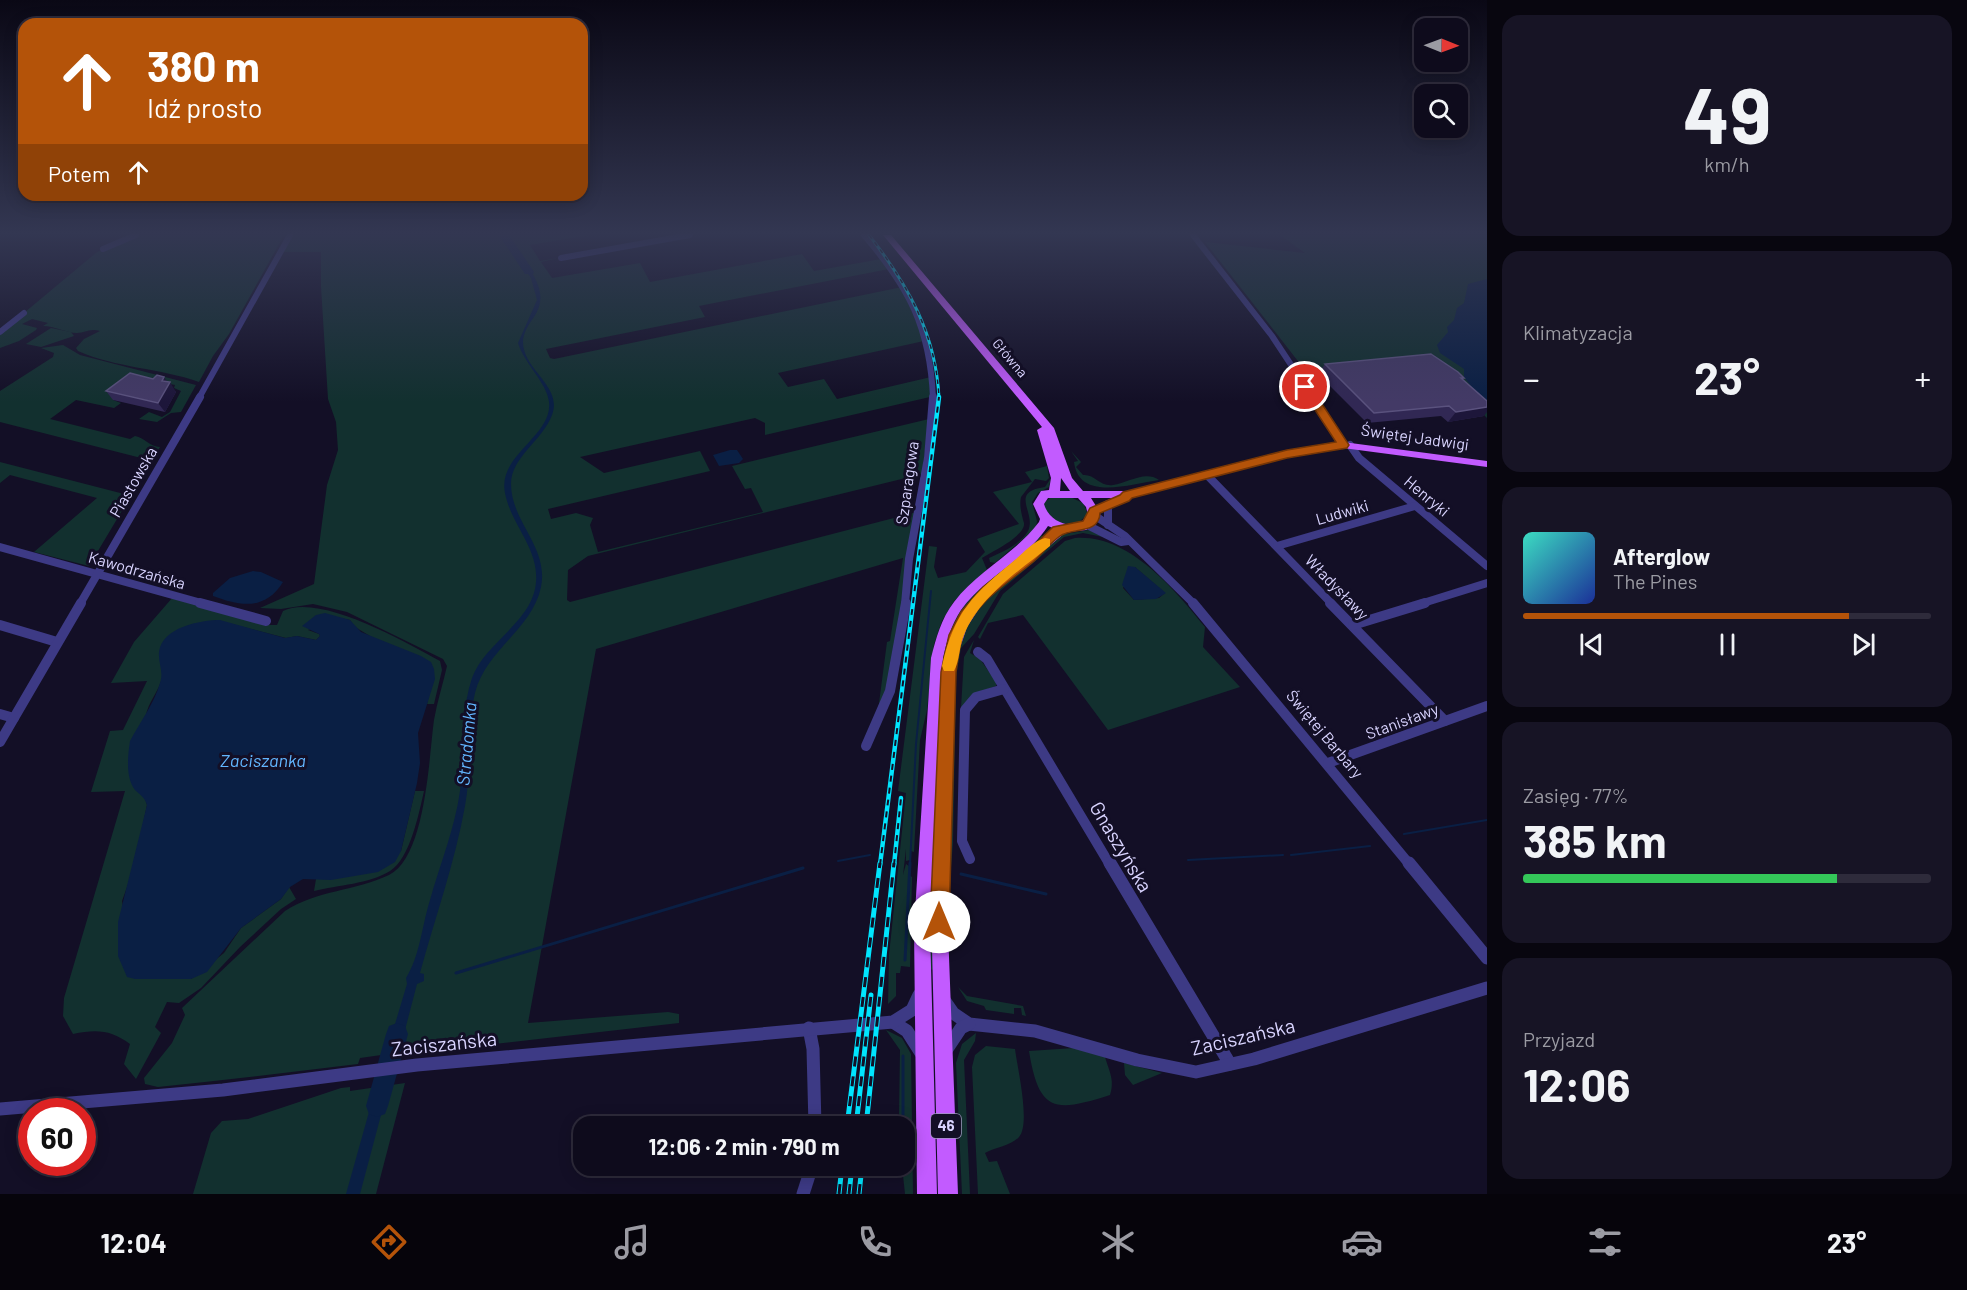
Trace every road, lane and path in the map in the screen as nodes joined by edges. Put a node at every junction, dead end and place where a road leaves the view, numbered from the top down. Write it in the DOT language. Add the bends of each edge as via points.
graph roads {
  1 [pos="258,291"];
  2 [pos="905,291"];
  3 [pos="935,291"];
  4 [pos="1237,291"];
  5 [pos="24,313"];
  6 [pos="0,332"];
  7 [pos="1039,418"];
  8 [pos="1347,445"];
  9 [pos="1487,464"];
  10 [pos="1207,475"];
  11 [pos="1054,493"];
  12 [pos="1128,495"];
  13 [pos="1082,496"];
  14 [pos="1108,504"];
  15 [pos="1415,506"];
  16 [pos="1094,513"];
  17 [pos="1045,520"];
  18 [pos="1087,525"];
  19 [pos="1108,525"];
  20 [pos="1064,527"];
  21 [pos="1128,542"];
  22 [pos="1277,546"];
  23 [pos="0,547"];
  24 [pos="1487,566"];
  25 [pos="97,574"];
  26 [pos="1487,583"];
  27 [pos="266,621"];
  28 [pos="0,625"];
  29 [pos="1353,625"];
  30 [pos="57,642"];
  31 [pos="978,652"];
  32 [pos="1004,689"];
  33 [pos="1487,706"];
  34 [pos="0,714"];
  35 [pos="14,718"];
  36 [pos="1445,721"];
  37 [pos="0,742"];
  38 [pos="866,746"];
  39 [pos="1328,763"];
  40 [pos="970,858"];
  41 [pos="1487,958"];
  42 [pos="1487,988"];
  43 [pos="922,990"];
  44 [pos="941,992"];
  45 [pos="893,1022"];
  46 [pos="969,1024"];
  47 [pos="809,1028"];
  48 [pos="943,1057"];
  49 [pos="924,1058"];
  50 [pos="1230,1064"];
  51 [pos="0,1109"];
  52 [pos="815,1116"];
  53 [pos="808,1176"];
  54 [pos="802,1194"];
  55 [pos="927,1194"];
  56 [pos="948,1194"];
  1 -- 25 [label="street, Piastowska"];
  2 -- 38 [label="street, Szparagowa" via="920,318 932,367 932,393 898,658 882,718"];
  3 -- 7 [label="main road, Główna"];
  4 -- 8 [label="street, Henryki"];
  5 -- 6 [label="street"];
  7 -- 11 [label="main road, Główna" via="1051,453"];
  7 -- 13 [label="main road, Główna" via="1056,440 1066,478"];
  8 -- 9 [label="main road, Świętej Jadwigi"];
  8 -- 10 [label="main road, Świętej Jadwigi" via="1287,454"];
  8 -- 15 [label="street, Henryki"];
  10 -- 12 [label="main road, Świętej Jadwigi"];
  10 -- 22 [label="street, Władysławy"];
  11 -- 13 [label="main road, Świętej Jadwigi"];
  11 -- 17 [label="main road" via="1045,494 1038,504"];
  12 -- 13 [label="main road, Świętej Jadwigi"];
  12 -- 14 [label="main road, Świętej Jadwigi"];
  13 -- 16 [label="main road, Główna"];
  14 -- 16 [label="main road, Świętej Jadwigi"];
  14 -- 19 [label="street"];
  15 -- 22 [label="street, Ludwiki"];
  15 -- 24 [label="street, Henryki"];
  16 -- 18 [label="main road"];
  16 -- 19 [label="street, Świętej Barbary"];
  17 -- 20 [label="main road"];
  17 -- 43 [label="main road, 46" via="1020,550 963,597 939,645 924,865"];
  18 -- 20 [label="main road"];
  18 -- 21 [label="street, Świętej Barbary"];
  19 -- 21 [label="street, Świętej Barbary"];
  20 -- 44 [label="main road, 46" via="980,598 952,647 939,904"];
  21 -- 39 [label="street, Świętej Barbary" via="1161,568 1190,599"];
  22 -- 29 [label="street, Władysławy"];
  23 -- 25 [label="street, Kawodrzańska"];
  25 -- 27 [label="street, Kawodrzańska"];
  25 -- 30 [label="street, Piastowska"];
  26 -- 29 [label="street"];
  28 -- 30 [label="street"];
  29 -- 36 [label="street, Władysławy"];
  30 -- 35 [label="street, Piastowska"];
  31 -- 32 [label="street, Gnaszyńska" via="987,659"];
  32 -- 40 [label="street" via="976,696 965,710 962,841"];
  32 -- 50 [label="street, Gnaszyńska"];
  33 -- 36 [label="street, Stanisławy"];
  34 -- 35 [label="street"];
  35 -- 37 [label="street, Piastowska"];
  36 -- 39 [label="street, Stanisławy"];
  39 -- 41 [label="street, Świętej Barbary"];
  42 -- 50 [label="street, Zaciszańska"];
  43 -- 45 [label="street" via="912,1010"];
  43 -- 49 [label="main road, 46"];
  44 -- 46 [label="street" via="953,1013"];
  44 -- 48 [label="main road, 46"];
  45 -- 47 [label="street, Zaciszańska"];
  45 -- 49 [label="street" via="908,1031"];
  46 -- 48 [label="street" via="958,1033"];
  46 -- 50 [label="street, Zaciszańska" via="1035,1031 1196,1072"];
  47 -- 51 [label="street, Zaciszańska" via="417,1065 223,1090"];
  47 -- 52 [label="street"];
  48 -- 56 [label="main road, 46"];
  49 -- 55 [label="main road, 46"];
  53 -- 54 [label="street"];
}
